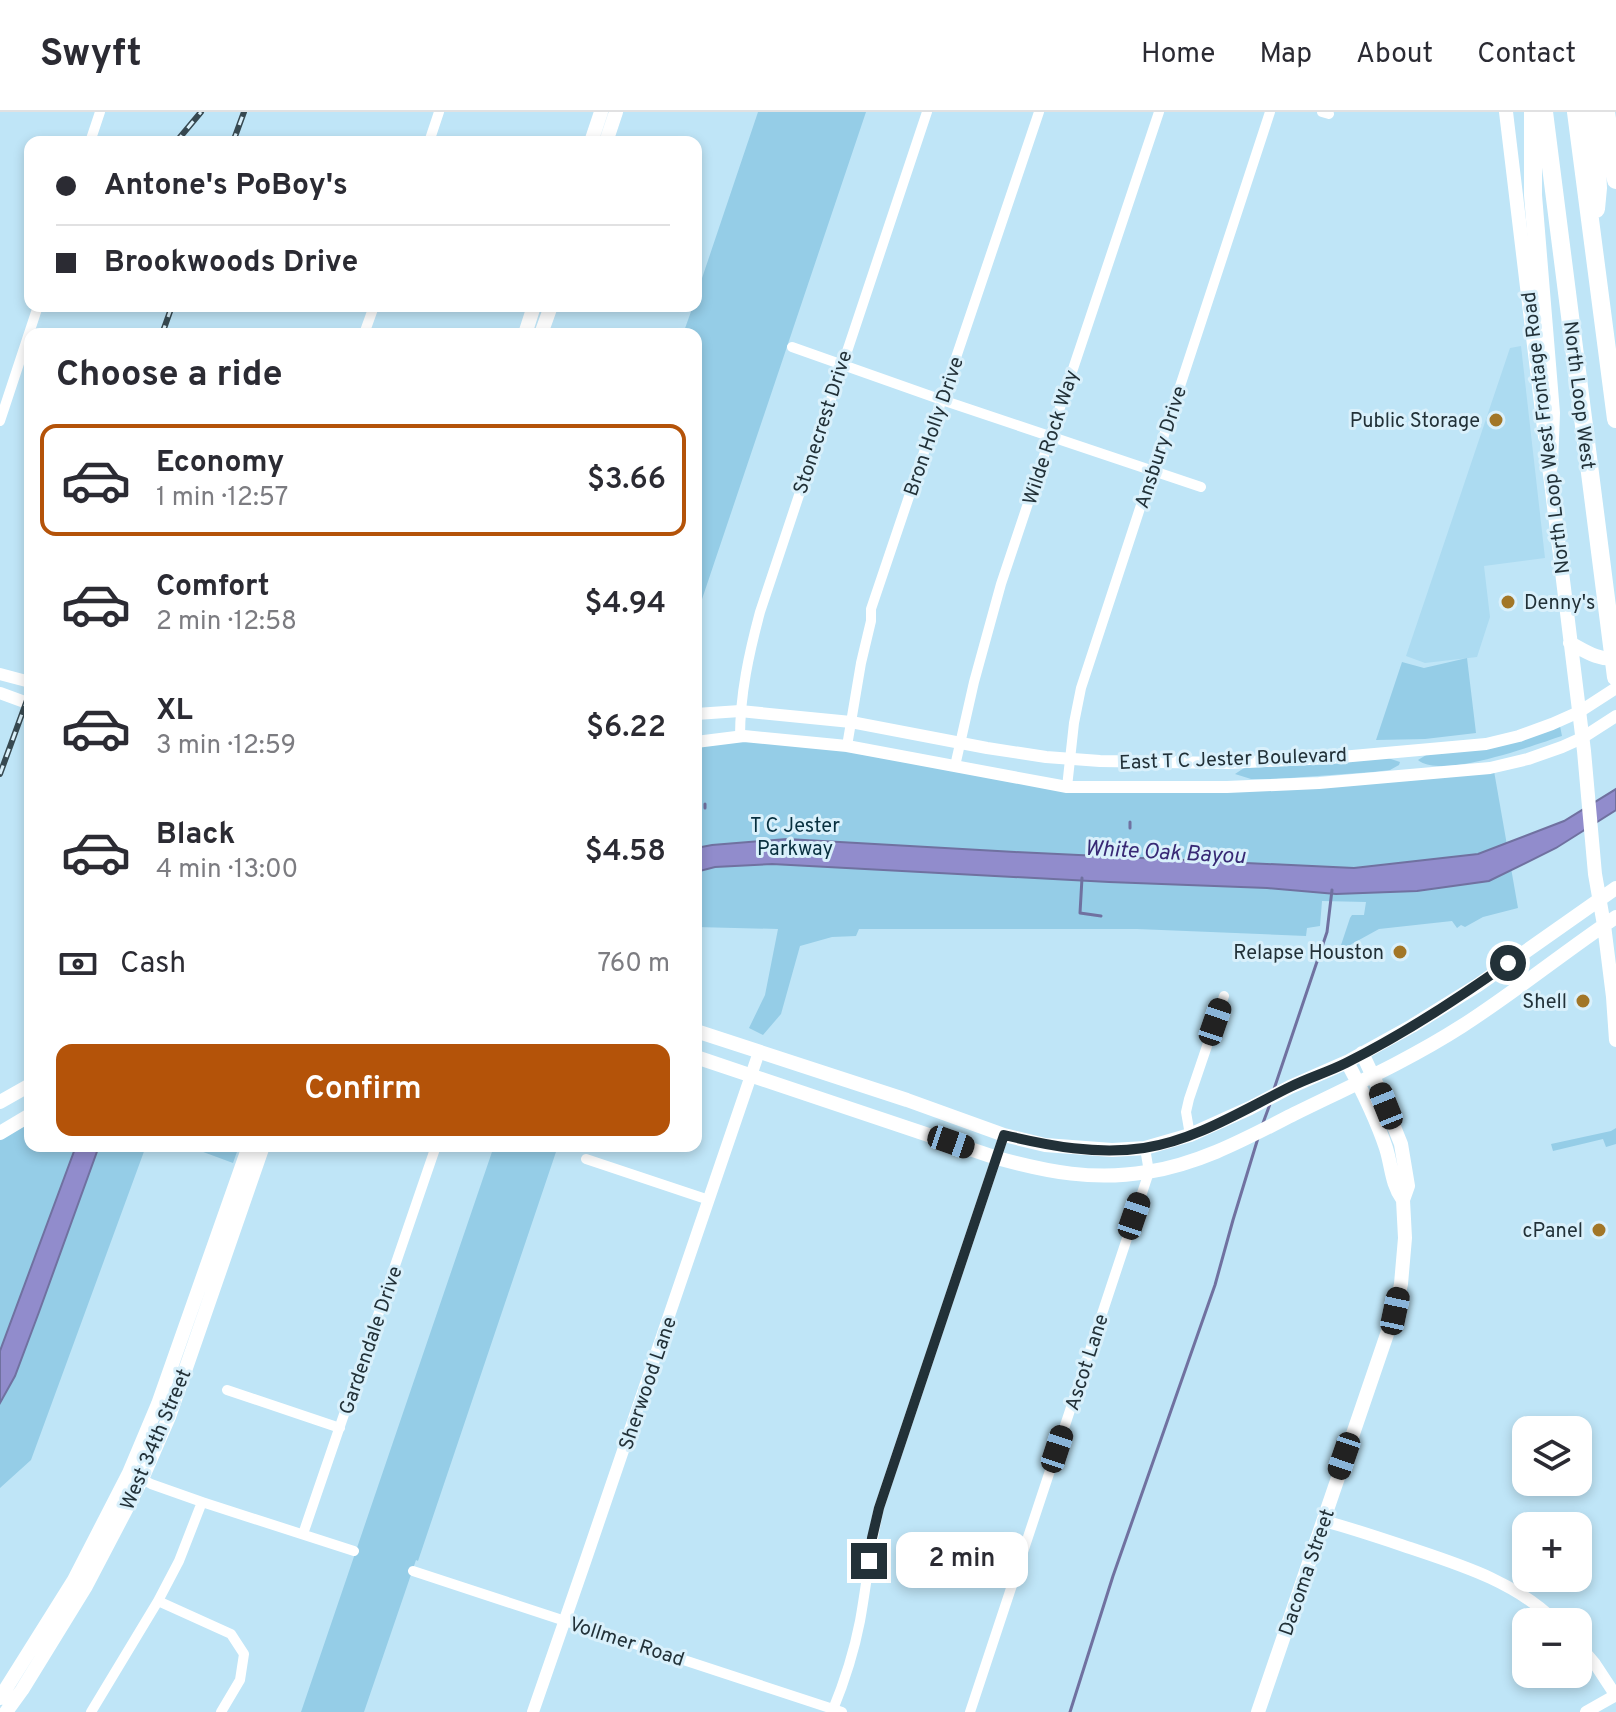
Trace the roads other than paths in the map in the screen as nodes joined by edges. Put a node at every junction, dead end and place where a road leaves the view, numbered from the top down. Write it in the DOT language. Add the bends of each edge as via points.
graph roads {
  1 [pos="100,112"];
  2 [pos="439,112"];
  3 [pos="601,112"];
  4 [pos="616,112"];
  5 [pos="927,112"];
  6 [pos="1039,112"];
  7 [pos="1159,112"];
  8 [pos="1270,112"];
  9 [pos="1506,112"];
  10 [pos="1533,112"];
  11 [pos="1544,112"];
  12 [pos="1576,112"];
  13 [pos="1594,112"];
  14 [pos="1606,112"];
  15 [pos="92,136"];
  16 [pos="431,136"];
  17 [pos="593,136"];
  18 [pos="608,136"];
  19 [pos="1616,180"];
  20 [pos="1592,235"];
  21 [pos="792,347"];
  22 [pos="24,348"];
  23 [pos="841,365"];
  24 [pos="942,400"];
  25 [pos="1616,419"];
  26 [pos="0,421"];
  27 [pos="1050,436"];
  28 [pos="1549,466"];
  29 [pos="1153,470"];
  30 [pos="1201,487"];
  31 [pos="1570,643"];
  32 [pos="1616,658"];
  33 [pos="0,674"];
  34 [pos="1616,677"];
  35 [pos="24,680"];
  36 [pos="1616,688"];
  37 [pos="0,693"];
  38 [pos="24,702"];
  39 [pos="740,711"];
  40 [pos="1579,712"];
  41 [pos="702,714"];
  42 [pos="1616,716"];
  43 [pos="851,722"];
  44 [pos="740,737"];
  45 [pos="702,741"];
  46 [pos="960,743"];
  47 [pos="1583,744"];
  48 [pos="847,746"];
  49 [pos="1410,751"];
  50 [pos="1070,759"];
  51 [pos="1227,763"];
  52 [pos="955,766"];
  53 [pos="1412,775"];
  54 [pos="1067,787"];
  55 [pos="1227,787"];
  56 [pos="1616,888"];
  57 [pos="1600,898"];
  58 [pos="1610,921"];
  59 [pos="1616,940"];
  60 [pos="1609,961"];
  61 [pos="1478,985"];
  62 [pos="1224,996"];
  63 [pos="1491,1005"];
  64 [pos="702,1033"];
  65 [pos="1616,1040"];
  66 [pos="759,1052"];
  67 [pos="1362,1053"];
  68 [pos="702,1059"];
  69 [pos="1347,1062"];
  70 [pos="1373,1075"];
  71 [pos="751,1076"];
  72 [pos="1358,1083"];
  73 [pos="24,1088"];
  74 [pos="0,1102"];
  75 [pos="24,1119"];
  76 [pos="0,1133"];
  77 [pos="1004,1135"];
  78 [pos="1190,1135"];
  79 [pos="1145,1148"];
  80 [pos="247,1152"];
  81 [pos="261,1152"];
  82 [pos="434,1152"];
  83 [pos="997,1158"];
  84 [pos="586,1159"];
  85 [pos="1149,1172"];
  86 [pos="709,1200"];
  87 [pos="1403,1200"];
  88 [pos="227,1390"];
  89 [pos="340,1428"];
  90 [pos="135,1476"];
  91 [pos="202,1502"];
  92 [pos="1324,1521"];
  93 [pos="303,1534"];
  94 [pos="354,1551"];
  95 [pos="413,1571"];
  96 [pos="158,1601"];
  97 [pos="1539,1608"];
  98 [pos="564,1620"];
  99 [pos="1592,1660"];
  100 [pos="16,1687"];
  101 [pos="1616,1695"];
  102 [pos="0,1698"];
  103 [pos="836,1711"];
  104 [pos="6,1712"];
  105 [pos="91,1712"];
  106 [pos="221,1712"];
  107 [pos="533,1712"];
  108 [pos="970,1712"];
  109 [pos="1258,1712"];
  110 [pos="1586,1712"];
  1 -- 15 [label="street"];
  2 -- 16 [label="street"];
  3 -- 17 [label="main road"];
  4 -- 18 [label="main road"];
  5 -- 23 [label="street, Stonecrest Drive"];
  6 -- 24 [label="street, Bron Holly Drive"];
  7 -- 27 [label="street, Wilde Rock Way"];
  8 -- 29 [label="street, Ansbury Drive"];
  9 -- 28 [label="main road, North Loop West Frontage Road"];
  10 -- 28 [label="highway" via="1533,195 1551,413"];
  11 -- 34 [label="highway, North Loop West"];
  12 -- 20 [label="highway, North Loop West"];
  13 -- 20 [label="highway" via="1598,188"];
  14 -- 19 [label="highway"];
  20 -- 25 [label="highway, North Loop West"];
  21 -- 23 [label="street"];
  22 -- 26 [label="street"];
  23 -- 24 [label="street"];
  23 -- 39 [label="street, Stonecrest Drive" via="760,612"];
  24 -- 27 [label="street"];
  24 -- 43 [label="street, Bron Holly Drive" via="871,609"];
  27 -- 29 [label="street"];
  27 -- 46 [label="street, Wilde Rock Way" via="1001,584"];
  28 -- 31 [label="main road, North Loop West Frontage Road"];
  29 -- 30 [label="street"];
  29 -- 50 [label="street, Ansbury Drive" via="1081,688"];
  31 -- 32 [label="main road" via="1596,656"];
  31 -- 40 [label="main road, North Loop West Frontage Road"];
  33 -- 35 [label="street"];
  36 -- 40 [label="street, East T C Jester Boulevard"];
  37 -- 38 [label="street"];
  39 -- 41 [label="street, East T C Jester Boulevard"];
  39 -- 43 [label="street, East T C Jester Boulevard"];
  39 -- 44 [label="street, Stonecrest Drive"];
  40 -- 47 [label="main road, North Loop West Frontage Road"];
  40 -- 49 [label="street, East T C Jester Boulevard" via="1510,739"];
  42 -- 47 [label="street, East T C Jester Boulevard"];
  43 -- 46 [label="street, East T C Jester Boulevard"];
  43 -- 48 [label="street, Bron Holly Drive"];
  44 -- 45 [label="street, East T C Jester Boulevard"];
  44 -- 48 [label="street, East T C Jester Boulevard"];
  46 -- 50 [label="street, East T C Jester Boulevard"];
  46 -- 52 [label="street, Wilde Rock Way"];
  47 -- 53 [label="street, East T C Jester Boulevard" via="1504,766"];
  47 -- 57 [label="main road, North Loop West Frontage Road"];
  48 -- 52 [label="street, East T C Jester Boulevard"];
  49 -- 51 [label="street, East T C Jester Boulevard"];
  49 -- 53 [label="street"];
  50 -- 51 [label="street, East T C Jester Boulevard"];
  50 -- 54 [label="street, Ansbury Drive"];
  51 -- 55 [label="street"];
  52 -- 54 [label="street, East T C Jester Boulevard"];
  53 -- 55 [label="street, East T C Jester Boulevard"];
  54 -- 55 [label="street, East T C Jester Boulevard"];
  56 -- 57 [label="main road"];
  57 -- 58 [label="main road, North Loop West Frontage Road"];
  57 -- 61 [label="main road"];
  58 -- 60 [label="main road, North Loop West Frontage Road"];
  58 -- 63 [label="main road"];
  59 -- 60 [label="main road"];
  60 -- 65 [label="main road, North Loop West Frontage Road"];
  61 -- 63 [label="main road"];
  61 -- 67 [label="main road"];
  62 -- 78 [label="street" via="1189,1099"];
  63 -- 70 [label="main road"];
  64 -- 66 [label="main road"];
  66 -- 71 [label="street, Sherwood Lane"];
  66 -- 77 [label="main road"];
  67 -- 69 [label="main road"];
  67 -- 70 [label="main road, Dacoma Street"];
  68 -- 71 [label="main road"];
  69 -- 72 [label="main road, Dacoma Street"];
  69 -- 78 [label="main road"];
  70 -- 72 [label="main road"];
  70 -- 87 [label="main road, Dacoma Street" via="1401,1144 1408,1186"];
  71 -- 83 [label="main road"];
  71 -- 86 [label="street, Sherwood Lane"];
  72 -- 85 [label="main road" via="1205,1157"];
  72 -- 87 [label="main road, Dacoma Street"];
  73 -- 74 [label="main road"];
  75 -- 76 [label="main road"];
  77 -- 79 [label="main road" via="1045,1145"];
  77 -- 83 [label="street"];
  78 -- 79 [label="main road"];
  79 -- 85 [label="street, Ascot Lane"];
  80 -- 90 [label="main road, West 34th Street"];
  81 -- 90 [label="main road, West 34th Street" via="169,1417"];
  82 -- 89 [label="street, Gardendale Drive"];
  83 -- 85 [label="main road" via="1076,1175"];
  83 -- 103 [label="street" via="879,1508 860,1623"];
  84 -- 86 [label="street"];
  85 -- 108 [label="street, Ascot Lane"];
  86 -- 98 [label="street, Sherwood Lane"];
  87 -- 92 [label="main road, Dacoma Street" via="1404,1261 1395,1311"];
  88 -- 89 [label="street"];
  89 -- 93 [label="street, Gardendale Drive"];
  90 -- 91 [label="street"];
  90 -- 100 [label="main road, West 34th Street" via="80,1583"];
  91 -- 93 [label="street"];
  91 -- 96 [label="street"];
  92 -- 97 [label="street" via="1487,1575"];
  92 -- 109 [label="main road, Dacoma Street"];
  93 -- 94 [label="street"];
  95 -- 98 [label="street, Vollmer Road"];
  96 -- 105 [label="street"];
  96 -- 106 [label="street" via="231,1634 244,1654 240,1680"];
  98 -- 103 [label="street, Vollmer Road"];
  98 -- 107 [label="street, Sherwood Lane"];
  99 -- 101 [label="street"];
  100 -- 102 [label="main road, West 34th Street"];
  100 -- 104 [label="main road, West 34th Street"];
  101 -- 110 [label="street"];
}
